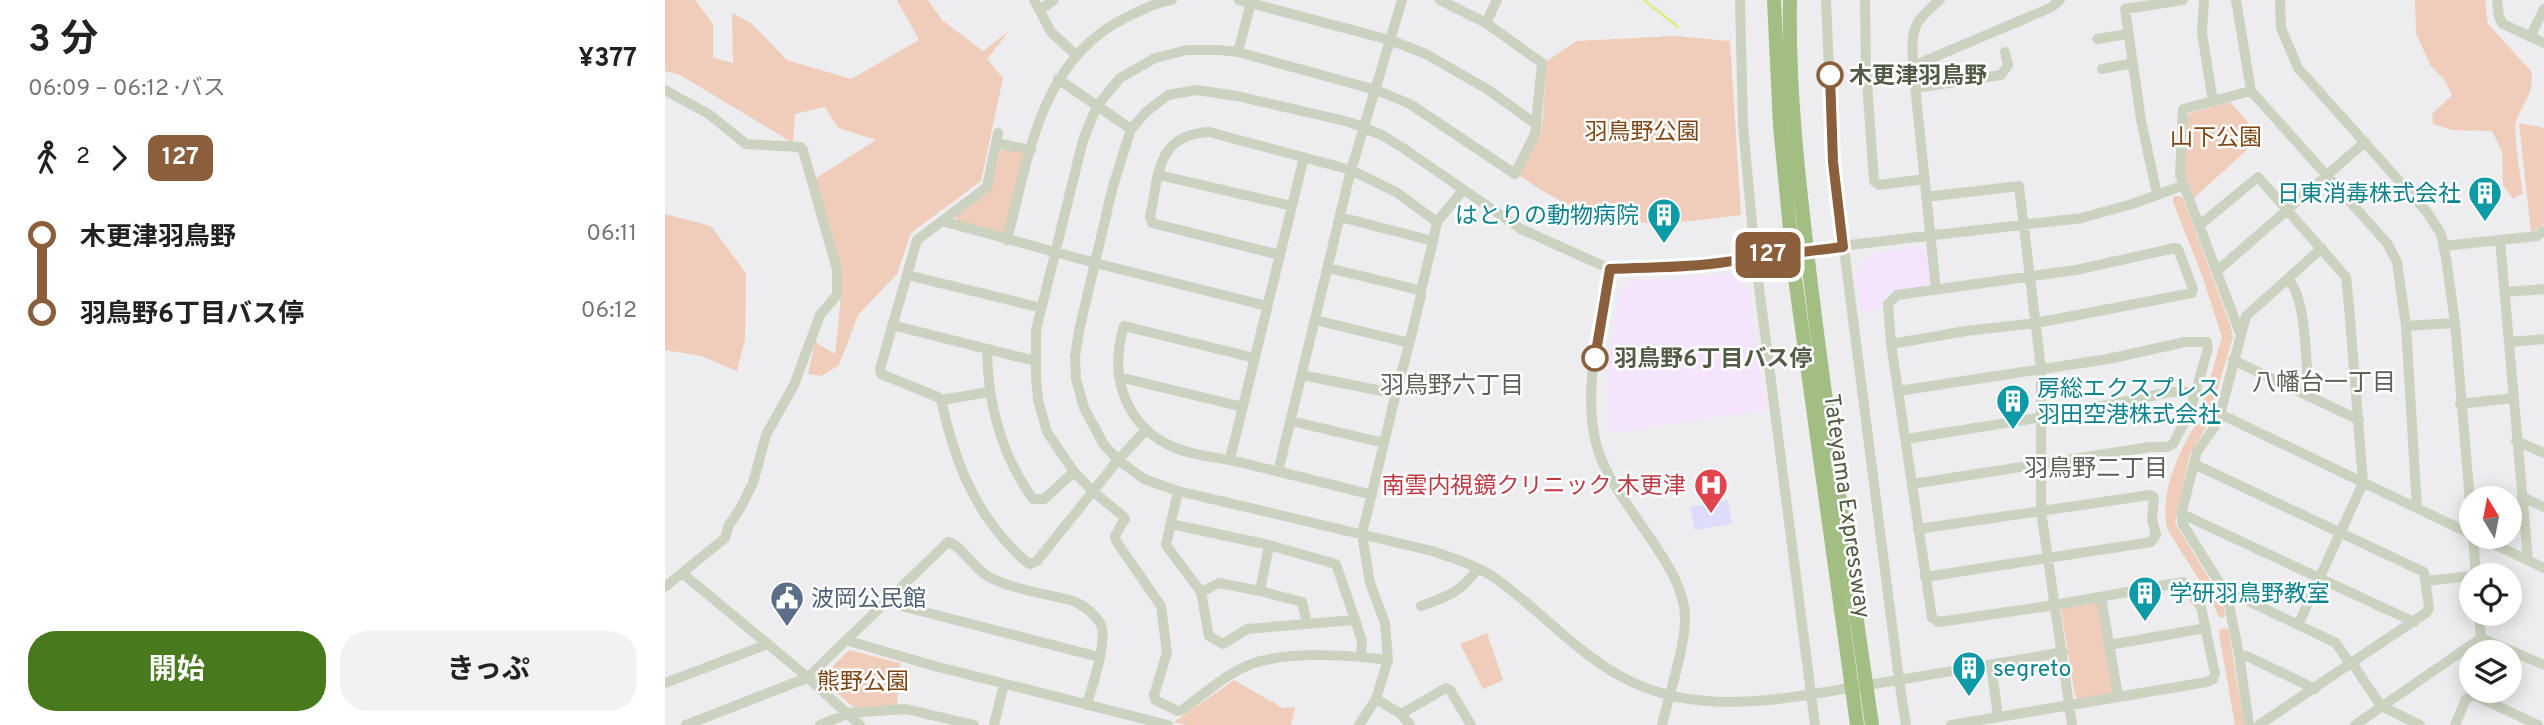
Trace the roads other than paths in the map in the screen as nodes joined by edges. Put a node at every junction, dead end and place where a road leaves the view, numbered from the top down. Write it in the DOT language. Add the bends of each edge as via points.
graph roads {
  1 [pos="1034,0"];
  2 [pos="1054,0"];
  3 [pos="1164,0"];
  4 [pos="1239,0"];
  5 [pos="1402,0"];
  6 [pos="1440,0"];
  7 [pos="1497,0"];
  8 [pos="1740,0"];
  9 [pos="1775,0"];
  10 [pos="1790,0"];
  11 [pos="1826,0"];
  12 [pos="1865,0"];
  13 [pos="1940,0"];
  14 [pos="2060,0"];
  15 [pos="2183,0"];
  16 [pos="2204,0"];
  17 [pos="2236,0"];
  18 [pos="2280,0"];
  19 [pos="2497,0"];
  20 [pos="1251,2"];
  21 [pos="2544,9"];
  22 [pos="1040,10"];
  23 [pos="1486,23"];
  24 [pos="2128,34"];
  25 [pos="2530,37"];
  26 [pos="2097,39"];
  27 [pos="1390,40"];
  28 [pos="2544,43"];
  29 [pos="1238,52"];
  30 [pos="2005,52"];
  31 [pos="1076,55"];
  32 [pos="2133,63"];
  33 [pos="1913,66"];
  34 [pos="2102,69"];
  35 [pos="1058,79"];
  36 [pos="1915,88"];
  37 [pos="665,90"];
  38 [pos="1376,90"];
  39 [pos="2251,91"];
  40 [pos="2213,102"];
  41 [pos="1097,106"];
  42 [pos="1537,125"];
  43 [pos="1366,128"];
  44 [pos="1131,129"];
  45 [pos="2365,142"];
  46 [pos="1031,150"];
  47 [pos="1304,157"];
  48 [pos="1351,170"];
  49 [pos="1159,175"];
  50 [pos="2327,175"];
  51 [pos="1925,179"];
  52 [pos="2184,185"];
  53 [pos="1463,190"];
  54 [pos="2157,194"];
  55 [pos="1926,197"];
  56 [pos="1292,206"];
  57 [pos="2289,210"];
  58 [pos="1340,217"];
  59 [pos="942,221"];
  60 [pos="1437,222"];
  61 [pos="2024,225"];
  62 [pos="2200,225"];
  63 [pos="2544,231"];
  64 [pos="1930,236"];
  65 [pos="1007,240"];
  66 [pos="2500,240"];
  67 [pos="1433,241"];
  68 [pos="2444,246"];
  69 [pos="1843,247"];
  70 [pos="2322,248"];
  71 [pos="1056,253"];
  72 [pos="1280,255"];
  73 [pos="1755,256"];
  74 [pos="1095,263"];
  75 [pos="1328,268"];
  76 [pos="1610,269"];
  77 [pos="2217,271"];
  78 [pos="907,275"];
  79 [pos="2030,276"];
  80 [pos="2288,280"];
  81 [pos="2544,289"];
  82 [pos="1936,290"];
  83 [pos="1421,292"];
  84 [pos="2505,292"];
  85 [pos="1267,306"];
  86 [pos="1042,308"];
  87 [pos="1315,320"];
  88 [pos="2036,323"];
  89 [pos="2455,323"];
  90 [pos="892,325"];
  91 [pos="2406,326"];
  92 [pos="2241,333"];
  93 [pos="2544,339"];
  94 [pos="1410,341"];
  95 [pos="2509,342"];
  96 [pos="1891,344"];
  97 [pos="986,351"];
  98 [pos="1255,358"];
  99 [pos="2233,360"];
  100 [pos="1035,361"];
  101 [pos="2041,369"];
  102 [pos="1302,375"];
  103 [pos="1119,377"];
  104 [pos="1898,391"];
  105 [pos="989,392"];
  106 [pos="2195,392"];
  107 [pos="1395,397"];
  108 [pos="2309,397"];
  109 [pos="2513,398"];
  110 [pos="941,400"];
  111 [pos="2460,404"];
  112 [pos="1243,407"];
  113 [pos="2220,414"];
  114 [pos="2042,416"];
  115 [pos="2359,420"];
  116 [pos="1291,421"];
  117 [pos="1146,430"];
  118 [pos="1906,439"];
  119 [pos="2516,441"];
  120 [pos="1384,443"];
  121 [pos="2544,453"];
  122 [pos="1118,460"];
  123 [pos="1230,460"];
  124 [pos="2040,463"];
  125 [pos="2194,464"];
  126 [pos="1075,472"];
  127 [pos="1278,472"];
  128 [pos="2363,483"];
  129 [pos="1912,484"];
  130 [pos="2468,486"];
  131 [pos="2521,486"];
  132 [pos="1178,491"];
  133 [pos="1094,492"];
  134 [pos="1372,495"];
  135 [pos="2522,497"];
  136 [pos="2544,507"];
  137 [pos="2417,508"];
  138 [pos="2041,511"];
  139 [pos="2182,514"];
  140 [pos="1171,524"];
  141 [pos="2459,529"];
  142 [pos="1918,530"];
  143 [pos="2341,532"];
  144 [pos="1362,534"];
  145 [pos="1269,545"];
  146 [pos="2507,550"];
  147 [pos="2046,558"];
  148 [pos="2528,560"];
  149 [pos="2544,568"];
  150 [pos="1477,569"];
  151 [pos="682,573"];
  152 [pos="1925,577"];
  153 [pos="2320,578"];
  154 [pos="2459,578"];
  155 [pos="2426,581"];
  156 [pos="665,587"];
  157 [pos="1201,592"];
  158 [pos="1260,592"];
  159 [pos="2227,594"];
  160 [pos="2101,597"];
  161 [pos="886,602"];
  162 [pos="2055,605"];
  163 [pos="1421,606"];
  164 [pos="1355,620"];
  165 [pos="2414,622"];
  166 [pos="1307,623"];
  167 [pos="2298,625"];
  168 [pos="2480,626"];
  169 [pos="2206,628"];
  170 [pos="2481,638"];
  171 [pos="846,640"];
  172 [pos="768,644"];
  173 [pos="2109,645"];
  174 [pos="2063,652"];
  175 [pos="1099,657"];
  176 [pos="1361,657"];
  177 [pos="2240,657"];
  178 [pos="1388,660"];
  179 [pos="2351,664"];
  180 [pos="1991,665"];
  181 [pos="2544,665"];
  182 [pos="807,678"];
  183 [pos="1899,680"];
  184 [pos="665,683"];
  185 [pos="1005,684"];
  186 [pos="2315,689"];
  187 [pos="1669,694"];
  188 [pos="1809,694"];
  189 [pos="2118,696"];
  190 [pos="1376,699"];
  191 [pos="2070,704"];
  192 [pos="1087,705"];
  193 [pos="2381,706"];
  194 [pos="849,713"];
  195 [pos="1401,714"];
  196 [pos="1998,716"];
  197 [pos="1131,721"];
  198 [pos="686,725"];
  199 [pos="820,725"];
  200 [pos="860,725"];
  201 [pos="974,725"];
  202 [pos="994,725"];
  203 [pos="1168,725"];
  204 [pos="1359,725"];
  205 [pos="1410,725"];
  206 [pos="1471,725"];
  207 [pos="1662,725"];
  208 [pos="1815,725"];
  209 [pos="1857,725"];
  210 [pos="1873,725"];
  211 [pos="1906,725"];
  212 [pos="1951,725"];
  213 [pos="2072,725"];
  214 [pos="2249,725"];
  215 [pos="2259,725"];
  216 [pos="2355,725"];
  217 [pos="2420,725"];
  218 [pos="2455,725"];
  219 [pos="2538,725"];
  1 -- 22 [label="street"];
  2 -- 22 [label="street"];
  3 -- 31 [label="street" via="1112,24"];
  4 -- 20 [label="street"];
  5 -- 27 [label="street"];
  6 -- 23 [label="street"];
  7 -- 23 [label="street"];
  8 -- 73 [label="street" via="1743,125"];
  9 -- 209 [label="highway, Tateyama Expressway" via="1780,125 1794,271"];
  10 -- 210 [label="highway, Tateyama Expressway" via="1801,202"];
  11 -- 69 [label="street" via="1833,162"];
  12 -- 51 [label="street" via="1874,181 1879,185"];
  13 -- 33 [label="street" via="1918,18 1912,35"];
  14 -- 33 [label="street"];
  15 -- 24 [label="street" via="2125,9"];
  16 -- 40 [label="street" via="2202,33"];
  17 -- 39 [label="street"];
  18 -- 45 [label="street" via="2281,28 2298,68"];
  19 -- 25 [label="street" via="2503,24"];
  20 -- 27 [label="street"];
  20 -- 29 [label="street"];
  21 -- 25 [label="street"];
  22 -- 31 [label="street" via="1051,32"];
  23 -- 42 [label="street" via="1542,63"];
  24 -- 26 [label="street"];
  24 -- 32 [label="street"];
  25 -- 28 [label="street"];
  27 -- 38 [label="street"];
  27 -- 42 [label="street" via="1477,83"];
  29 -- 38 [label="street"];
  29 -- 41 [label="street" via="1187,50 1155,58 1120,78"];
  30 -- 36 [label="street" via="2008,65 2001,75"];
  31 -- 35 [label="street"];
  32 -- 34 [label="street"];
  32 -- 54 [label="street"];
  33 -- 36 [label="street"];
  35 -- 41 [label="street"];
  35 -- 46 [label="street"];
  36 -- 51 [label="street"];
  37 -- 151 [label="street" via="710,115 746,144 803,150 837,270 837,295 820,315 741,507 725,538"];
  38 -- 42 [label="street" via="1410,104 1515,174"];
  38 -- 43 [label="street"];
  39 -- 40 [label="street"];
  39 -- 50 [label="street"];
  40 -- 52 [label="street" via="2183,109 2179,165"];
  41 -- 44 [label="street"];
  41 -- 71 [label="street" via="1083,140"];
  43 -- 44 [label="street" via="1196,90 1168,95"];
  43 -- 48 [label="street"];
  43 -- 53 [label="street"];
  44 -- 74 [label="street"];
  45 -- 50 [label="street"];
  45 -- 68 [label="street" via="2435,222"];
  46 -- 59 [label="street" via="998,138 987,187"];
  46 -- 65 [label="street"];
  47 -- 48 [label="street"];
  47 -- 49 [label="street" via="1209,132 1190,133 1168,148"];
  47 -- 56 [label="street"];
  48 -- 58 [label="street"];
  48 -- 60 [label="street" via="1396,192"];
  49 -- 56 [label="street"];
  49 -- 72 [label="street" via="1152,223"];
  50 -- 57 [label="street"];
  50 -- 91 [label="street" via="2391,249"];
  51 -- 55 [label="street"];
  52 -- 54 [label="street"];
  52 -- 62 [label="street"];
  53 -- 60 [label="street"];
  53 -- 76 [label="street" via="1521,229"];
  54 -- 61 [label="street" via="2082,218"];
  55 -- 61 [label="street" via="2019,186"];
  55 -- 64 [label="street"];
  56 -- 72 [label="street"];
  57 -- 62 [label="street" via="2258,177"];
  57 -- 70 [label="street"];
  57 -- 77 [label="street"];
  58 -- 67 [label="street"];
  58 -- 75 [label="street"];
  59 -- 65 [label="street"];
  59 -- 78 [label="street" via="917,240"];
  60 -- 67 [label="street"];
  61 -- 64 [label="street"];
  61 -- 79 [label="street"];
  62 -- 77 [label="street"];
  63 -- 66 [label="street"];
  64 -- 69 [label="street"];
  64 -- 82 [label="street"];
  65 -- 71 [label="street"];
  66 -- 68 [label="street"];
  66 -- 84 [label="street"];
  67 -- 83 [label="street"];
  68 -- 89 [label="street"];
  69 -- 73 [label="street"];
  69 -- 183 [label="street"];
  70 -- 80 [label="street"];
  70 -- 115 [label="street" via="2346,277"];
  71 -- 74 [label="street"];
  71 -- 86 [label="street"];
  72 -- 85 [label="street"];
  73 -- 76 [label="street" via="1719,263"];
  73 -- 188 [label="street"];
  74 -- 85 [label="street"];
  74 -- 122 [label="street" via="1079,331 1076,379 1092,426"];
  75 -- 83 [label="street"];
  75 -- 87 [label="street"];
  76 -- 187 [label="street" via="1594,363 1593,432 1605,469 1681,593 1685,622"];
  77 -- 92 [label="street"];
  78 -- 86 [label="street"];
  78 -- 90 [label="street"];
  79 -- 82 [label="street"];
  79 -- 88 [label="street"];
  79 -- 88 [label="street" via="2175,248 2193,289 2192,293"];
  80 -- 92 [label="street" via="2246,316"];
  80 -- 108 [label="street" via="2300,302"];
  81 -- 84 [label="street"];
  82 -- 96 [label="street" via="1892,298 1888,304"];
  83 -- 94 [label="street"];
  84 -- 95 [label="street"];
  85 -- 98 [label="street"];
  86 -- 100 [label="street"];
  87 -- 94 [label="street"];
  87 -- 102 [label="street"];
  88 -- 96 [label="street"];
  88 -- 101 [label="street"];
  89 -- 91 [label="street"];
  89 -- 111 [label="street"];
  90 -- 97 [label="street"];
  90 -- 110 [label="street" via="881,374"];
  91 -- 137 [label="street"];
  92 -- 99 [label="street"];
  93 -- 95 [label="street"];
  94 -- 107 [label="street"];
  95 -- 109 [label="street"];
  96 -- 104 [label="street"];
  97 -- 100 [label="street"];
  97 -- 105 [label="street"];
  98 -- 103 [label="street" via="1124,326"];
  98 -- 112 [label="street"];
  99 -- 108 [label="street"];
  99 -- 113 [label="street"];
  100 -- 126 [label="street" via="1038,400 1047,432"];
  101 -- 104 [label="street"];
  101 -- 106 [label="street" via="2185,341 2207,342"];
  101 -- 114 [label="street"];
  102 -- 107 [label="street"];
  102 -- 116 [label="street"];
  103 -- 112 [label="street"];
  103 -- 117 [label="street" via="1127,405"];
  104 -- 118 [label="street"];
  105 -- 110 [label="street"];
  105 -- 126 [label="street" via="1001,443 1033,499 1044,499"];
  106 -- 114 [label="street" via="2171,392"];
  106 -- 124 [label="street" via="2190,412 2167,447"];
  107 -- 120 [label="street"];
  108 -- 115 [label="street"];
  109 -- 111 [label="street"];
  109 -- 119 [label="street"];
  110 -- 133 [label="street" via="951,447 975,500 1025,562 1037,561"];
  111 -- 130 [label="street"];
  112 -- 123 [label="street"];
  113 -- 125 [label="street"];
  113 -- 128 [label="street"];
  114 -- 118 [label="street"];
  114 -- 124 [label="street"];
  115 -- 128 [label="street"];
  116 -- 120 [label="street"];
  116 -- 127 [label="street"];
  117 -- 122 [label="street"];
  117 -- 123 [label="street" via="1179,449"];
  118 -- 129 [label="street"];
  119 -- 121 [label="street"];
  119 -- 131 [label="street"];
  120 -- 134 [label="street"];
  122 -- 132 [label="street" via="1144,480"];
  122 -- 133 [label="street"];
  123 -- 127 [label="street"];
  124 -- 129 [label="street"];
  124 -- 138 [label="street"];
  125 -- 139 [label="street"];
  125 -- 143 [label="street"];
  126 -- 133 [label="street"];
  127 -- 134 [label="street"];
  128 -- 137 [label="street"];
  128 -- 143 [label="street"];
  129 -- 142 [label="street"];
  132 -- 140 [label="street"];
  132 -- 144 [label="street"];
  133 -- 176 [label="street" via="1124,517 1116,541 1161,606 1167,653 1155,700 1182,710 1255,663 1341,654"];
  134 -- 144 [label="street"];
  135 -- 136 [label="street"];
  135 -- 148 [label="street"];
  137 -- 141 [label="street"];
  138 -- 142 [label="street"];
  138 -- 147 [label="street"];
  138 -- 147 [label="street" via="2150,495 2156,501 2151,542"];
  139 -- 153 [label="street"];
  139 -- 159 [label="street" via="2182,523"];
  140 -- 145 [label="street"];
  140 -- 157 [label="street" via="1166,545"];
  142 -- 152 [label="street"];
  143 -- 153 [label="street"];
  143 -- 155 [label="street" via="2418,567"];
  144 -- 150 [label="street" via="1431,551"];
  144 -- 178 [label="street" via="1370,583 1385,623"];
  145 -- 158 [label="street"];
  145 -- 164 [label="street" via="1336,564"];
  146 -- 148 [label="street"];
  147 -- 152 [label="street"];
  147 -- 162 [label="street"];
  148 -- 149 [label="street"];
  150 -- 163 [label="street" via="1457,591"];
  150 -- 187 [label="street" via="1605,667 1636,684"];
  151 -- 156 [label="street"];
  151 -- 172 [label="street"];
  152 -- 162 [label="street" via="1935,621"];
  153 -- 165 [label="street"];
  153 -- 167 [label="street"];
  154 -- 155 [label="street"];
  155 -- 165 [label="street" via="2429,608"];
  157 -- 158 [label="street" via="1219,583"];
  157 -- 166 [label="street" via="1209,636 1223,643 1247,629"];
  158 -- 166 [label="street" via="1302,602"];
  159 -- 167 [label="street"];
  159 -- 177 [label="street"];
  160 -- 162 [label="street"];
  160 -- 169 [label="street" via="2183,582 2201,607"];
  160 -- 173 [label="street"];
  161 -- 171 [label="street"];
  161 -- 175 [label="street"];
  161 -- 175 [label="street" via="948,542 954,543 976,569 1000,583 1084,607 1100,623 1104,635"];
  162 -- 174 [label="street"];
  164 -- 166 [label="street"];
  164 -- 176 [label="street" via="1362,641"];
  165 -- 179 [label="street"];
  167 -- 179 [label="street" via="2336,643"];
  168 -- 170 [label="street"];
  169 -- 173 [label="street"];
  169 -- 189 [label="street" via="2213,679"];
  170 -- 181 [label="street"];
  170 -- 193 [label="street"];
  171 -- 182 [label="street"];
  171 -- 185 [label="street"];
  172 -- 182 [label="street"];
  172 -- 184 [label="street"];
  173 -- 189 [label="street"];
  174 -- 180 [label="street"];
  174 -- 191 [label="street"];
  175 -- 192 [label="street"];
  176 -- 178 [label="street"];
  177 -- 186 [label="street" via="2247,656"];
  177 -- 214 [label="street"];
  178 -- 190 [label="street"];
  179 -- 186 [label="street"];
  179 -- 193 [label="street"];
  180 -- 183 [label="street"];
  180 -- 196 [label="street"];
  182 -- 194 [label="street"];
  182 -- 198 [label="street"];
  183 -- 188 [label="street"];
  183 -- 211 [label="street"];
  185 -- 192 [label="street"];
  185 -- 202 [label="street"];
  186 -- 215 [label="street"];
  187 -- 188 [label="street" via="1736,704"];
  187 -- 207 [label="street"];
  188 -- 208 [label="street"];
  189 -- 191 [label="street"];
  190 -- 195 [label="street"];
  190 -- 204 [label="street"];
  191 -- 196 [label="street"];
  191 -- 213 [label="street"];
  192 -- 197 [label="street"];
  193 -- 216 [label="street"];
  193 -- 217 [label="street"];
  194 -- 199 [label="street"];
  194 -- 200 [label="street"];
  194 -- 201 [label="street" via="906,709"];
  195 -- 205 [label="street"];
  195 -- 206 [label="street" via="1446,688"];
  196 -- 212 [label="street"];
  197 -- 203 [label="street"];
  218 -- 219 [label="street" via="2466,699 2474,695"];
}
